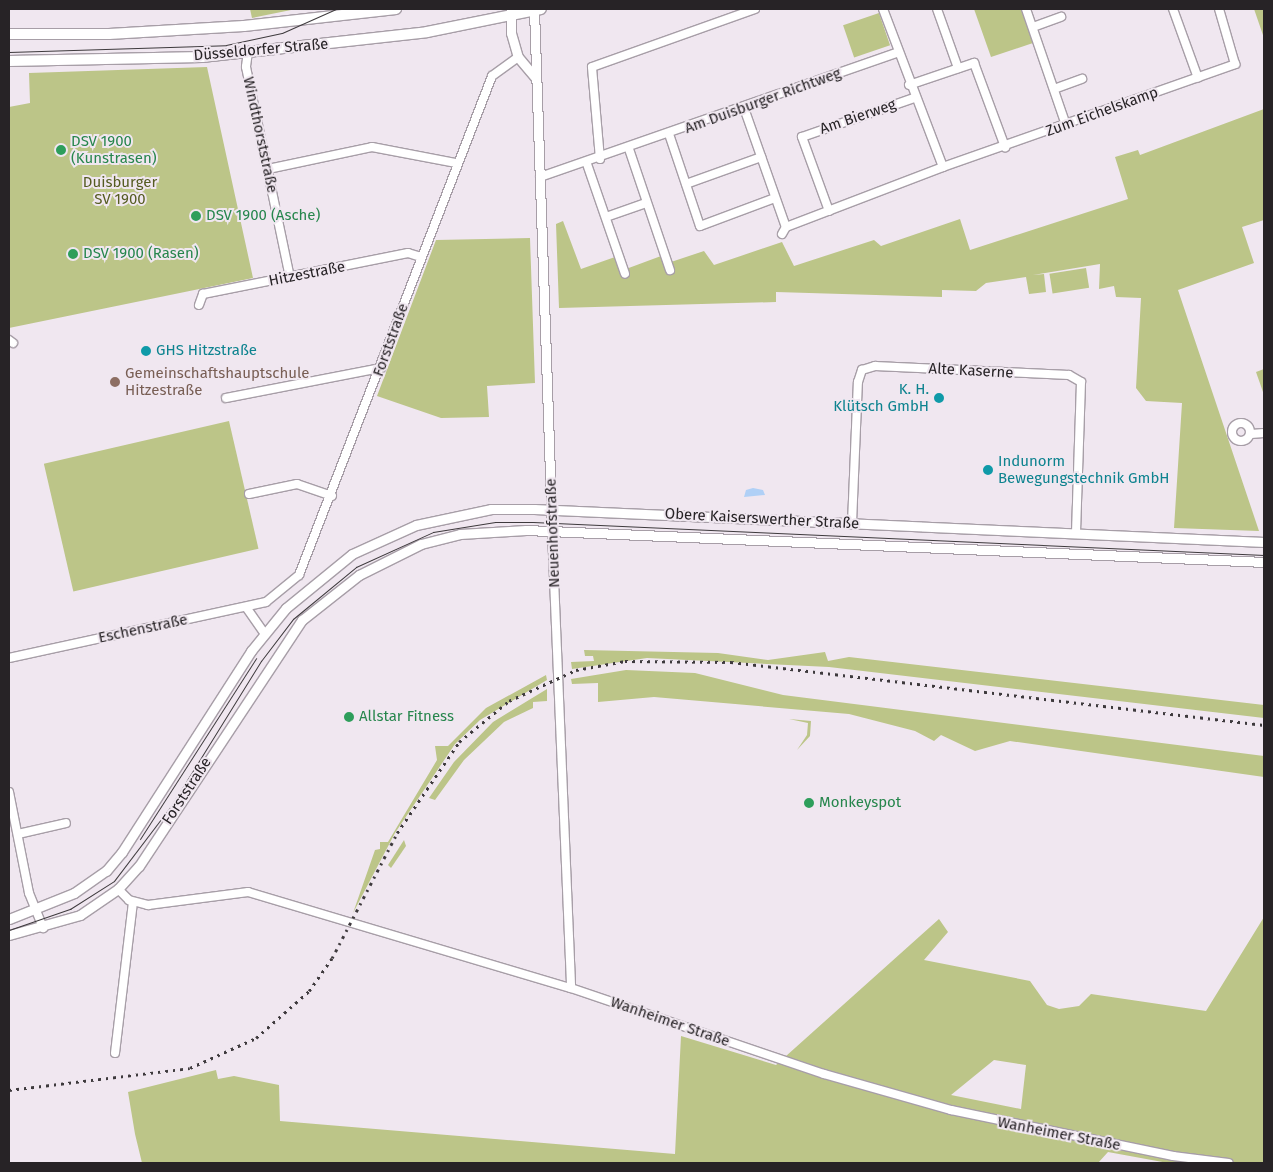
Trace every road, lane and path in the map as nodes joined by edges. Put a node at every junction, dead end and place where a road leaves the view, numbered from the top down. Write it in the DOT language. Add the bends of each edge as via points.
graph roads {
  1 [pos="396,9"];
  2 [pos="536,9"];
  3 [pos="756,9"];
  4 [pos="883,9"];
  5 [pos="937,9"];
  6 [pos="1026,9"];
  7 [pos="1173,9"];
  8 [pos="1219,9"];
  9 [pos="511,12"];
  10 [pos="1061,17"];
  11 [pos="1033,27"];
  12 [pos="9,34"];
  13 [pos="535,51"];
  14 [pos="248,52"];
  15 [pos="898,52"];
  16 [pos="518,56"];
  17 [pos="9,61"];
  18 [pos="958,68"];
  19 [pos="535,77"];
  20 [pos="1198,78"];
  21 [pos="1082,79"];
  22 [pos="909,85"];
  23 [pos="1054,89"];
  24 [pos="914,98"];
  25 [pos="744,108"];
  26 [pos="1066,125"];
  27 [pos="669,134"];
  28 [pos="1005,147"];
  29 [pos="629,149"];
  30 [pos="761,157"];
  31 [pos="600,159"];
  32 [pos="456,163"];
  33 [pos="587,164"];
  34 [pos="942,167"];
  35 [pos="268,169"];
  36 [pos="540,177"];
  37 [pos="686,184"];
  38 [pos="775,198"];
  39 [pos="646,203"];
  40 [pos="829,211"];
  41 [pos="606,217"];
  42 [pos="421,257"];
  43 [pos="670,270"];
  44 [pos="626,274"];
  45 [pos="290,277"];
  46 [pos="199,305"];
  47 [pos="381,368"];
  48 [pos="226,398"];
  49 [pos="1264,433"];
  50 [pos="1251,434"];
  51 [pos="249,494"];
  52 [pos="332,496"];
  53 [pos="553,510"];
  54 [pos="852,523"];
  55 [pos="552,531"];
  56 [pos="1076,534"];
  57 [pos="1264,542"];
  58 [pos="1264,562"];
  59 [pos="246,607"];
  60 [pos="286,608"];
  61 [pos="302,620"];
  62 [pos="264,633"];
  63 [pos="9,658"];
  64 [pos="9,794"];
  65 [pos="66,823"];
  66 [pos="18,834"];
  67 [pos="118,890"];
  68 [pos="133,902"];
  69 [pos="35,909"];
  70 [pos="9,920"];
  71 [pos="43,928"];
  72 [pos="9,936"];
  73 [pos="571,988"];
  74 [pos="115,1053"];
  75 [pos="1229,1163"];
  1 -- 12 [label="main road, Düsseldorfer Straße" via="235,26"];
  2 -- 9 [label="main road, Düsseldorfer Straße"];
  2 -- 13 [label="street, Neuenhofstraße"];
  3 -- 31 [label="street" via="592,66"];
  4 -- 15 [label="street, Am Bierweg"];
  5 -- 18 [label="street"];
  6 -- 11 [label="street"];
  7 -- 20 [label="street"];
  8 -- 20 [label="street, Zum Eichelskamp" via="1237,62"];
  9 -- 14 [label="main road, Düsseldorfer Straße" via="427,32"];
  9 -- 16 [label="street"];
  10 -- 11 [label="street"];
  11 -- 23 [label="street"];
  13 -- 16 [label="street"];
  13 -- 19 [label="street, Neuenhofstraße"];
  14 -- 17 [label="main road, Düsseldorfer Straße" via="131,60"];
  14 -- 35 [label="street, Windthorststraße" via="246,67"];
  15 -- 22 [label="street, Am Bierweg"];
  15 -- 25 [label="street, Am Duisburger Richtweg"];
  16 -- 19 [label="street"];
  16 -- 32 [label="street, Forststraße" via="492,76"];
  18 -- 22 [label="street"];
  18 -- 28 [label="street" via="977,65"];
  19 -- 36 [label="street, Neuenhofstraße"];
  20 -- 26 [label="street, Zum Eichelskamp"];
  21 -- 23 [label="street"];
  22 -- 24 [label="street, Am Bierweg"];
  23 -- 26 [label="street"];
  24 -- 34 [label="street, Am Bierweg"];
  24 -- 40 [label="street, Am Bierweg" via="802,137"];
  25 -- 27 [label="street, Am Duisburger Richtweg"];
  25 -- 30 [label="street, Zum Eichelskamp"];
  26 -- 28 [label="street, Zum Eichelskamp"];
  27 -- 29 [label="street, Am Duisburger Richtweg"];
  27 -- 37 [label="street"];
  28 -- 34 [label="street, Zum Eichelskamp"];
  29 -- 31 [label="street, Am Duisburger Richtweg"];
  29 -- 39 [label="street"];
  30 -- 37 [label="street"];
  30 -- 38 [label="street, Zum Eichelskamp"];
  31 -- 33 [label="street, Am Duisburger Richtweg"];
  32 -- 35 [label="street" via="372,147"];
  32 -- 42 [label="street, Forststraße"];
  33 -- 36 [label="street, Am Duisburger Richtweg"];
  33 -- 41 [label="street"];
  34 -- 40 [label="street, Zum Eichelskamp"];
  35 -- 45 [label="street, Windthorststraße"];
  36 -- 53 [label="street, Neuenhofstraße"];
  37 -- 38 [label="street" via="700,226"];
  38 -- 40 [label="street, Zum Eichelskamp" via="784,231"];
  39 -- 41 [label="street"];
  39 -- 43 [label="street"];
  41 -- 44 [label="street"];
  42 -- 45 [label="street, Hitzestraße" via="408,253"];
  42 -- 47 [label="street, Forststraße"];
  45 -- 46 [label="street, Hitzestraße" via="203,294"];
  47 -- 48 [label="street"];
  47 -- 52 [label="street, Forststraße"];
  49 -- 50 [label="street"];
  51 -- 52 [label="street" via="297,484"];
  52 -- 59 [label="street, Forststraße" via="299,575 277,596"];
  53 -- 54 [label="street, Obere Kaiserswerther Straße"];
  53 -- 55 [label="street, Neuenhofstraße"];
  53 -- 60 [label="street, Obere Kaiserswerther Straße" via="462,514 383,538 310,584"];
  54 -- 56 [label="street, Obere Kaiserswerther Straße"];
  54 -- 56 [label="street, Alte Kaserne" via="858,382 862,370 875,366 1069,375 1081,382"];
  55 -- 58 [label="street, Obere Kaiserswerther Straße"];
  55 -- 61 [label="street, Obere Kaiserswerther Straße" via="490,530 421,544 358,575"];
  55 -- 73 [label="street, Neuenhofstraße"];
  56 -- 57 [label="street, Obere Kaiserswerther Straße"];
  59 -- 62 [label="street"];
  59 -- 63 [label="street, Eschenstraße"];
  60 -- 62 [label="street, Forststraße"];
  61 -- 67 [label="street, Forststraße" via="139,866"];
  62 -- 69 [label="street, Forststraße" via="116,861 74,893"];
  64 -- 66 [label="street"];
  65 -- 66 [label="street"];
  66 -- 69 [label="street"];
  67 -- 68 [label="street"];
  67 -- 71 [label="street, Forststraße" via="80,915"];
  68 -- 73 [label="street, Wanheimer Straße" via="148,905 248,892"];
  68 -- 74 [label="street"];
  69 -- 70 [label="street"];
  69 -- 71 [label="street"];
  71 -- 72 [label="street"];
  73 -- 75 [label="street, Wanheimer Straße" via="824,1074 951,1110 1173,1156"];
}
